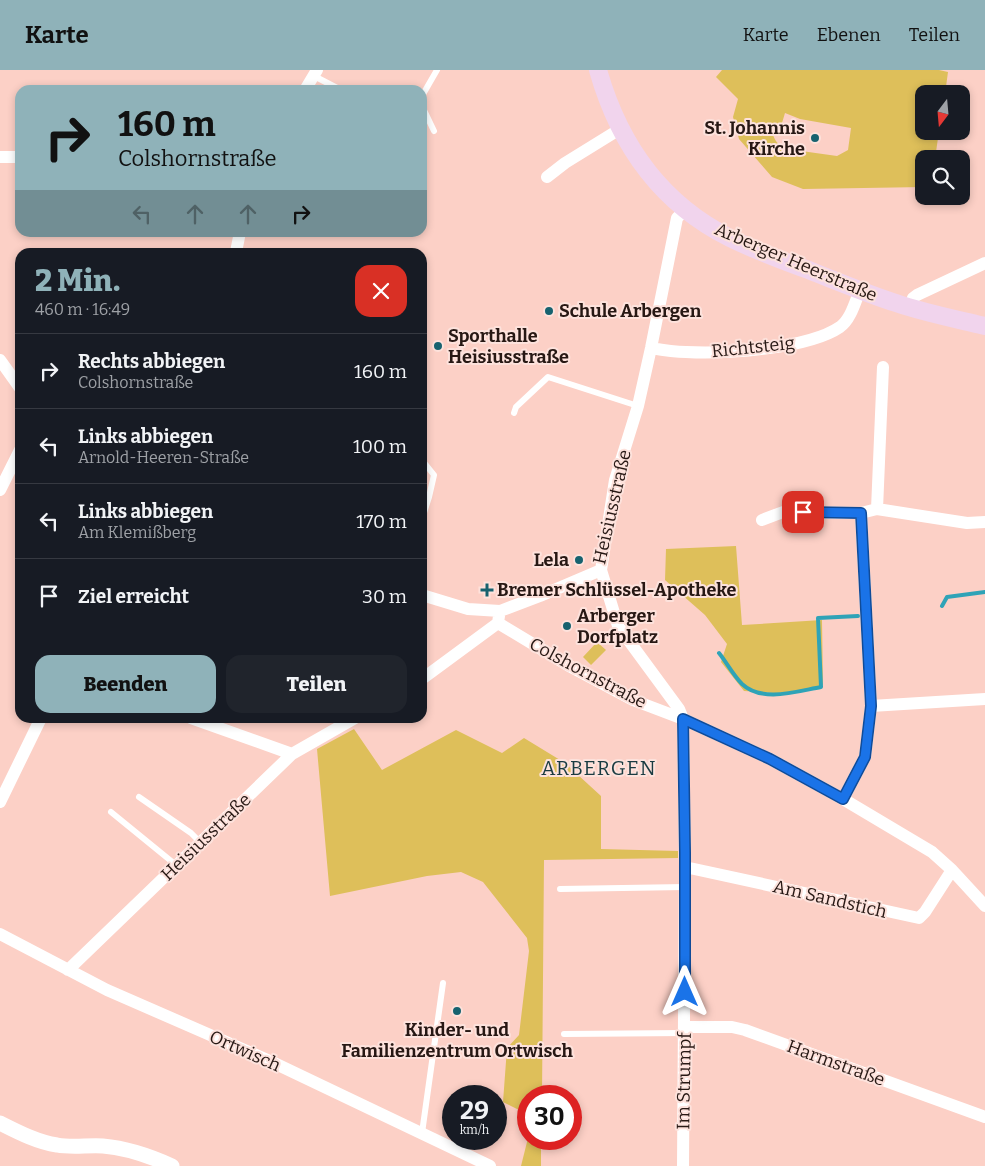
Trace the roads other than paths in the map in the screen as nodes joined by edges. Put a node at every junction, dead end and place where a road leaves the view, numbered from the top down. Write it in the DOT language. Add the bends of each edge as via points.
graph roads {
  1 [pos="437,70"];
  2 [pos="598,70"];
  3 [pos="316,73"];
  4 [pos="308,85"];
  5 [pos="334,85"];
  6 [pos="427,87"];
  7 [pos="427,116"];
  8 [pos="620,129"];
  9 [pos="434,131"];
  10 [pos="0,157"];
  11 [pos="15,157"];
  12 [pos="547,178"];
  13 [pos="685,210"];
  14 [pos="985,264"];
  15 [pos="860,290"];
  16 [pos="910,307"];
  17 [pos="985,326"];
  18 [pos="651,348"];
  19 [pos="0,360"];
  20 [pos="883,367"];
  21 [pos="15,380"];
  22 [pos="638,406"];
  23 [pos="514,413"];
  24 [pos="15,460"];
  25 [pos="427,466"];
  26 [pos="0,490"];
  27 [pos="427,504"];
  28 [pos="876,509"];
  29 [pos="861,513"];
  30 [pos="762,520"];
  31 [pos="985,522"];
  32 [pos="600,570"];
  33 [pos="427,597"];
  34 [pos="499,617"];
  35 [pos="427,675"];
  36 [pos="985,699"];
  37 [pos="871,706"];
  38 [pos="683,719"];
  39 [pos="39,723"];
  40 [pos="205,723"];
  41 [pos="346,723"];
  42 [pos="292,754"];
  43 [pos="140,797"];
  44 [pos="843,799"];
  45 [pos="0,802"];
  46 [pos="111,812"];
  47 [pos="200,842"];
  48 [pos="176,866"];
  49 [pos="685,867"];
  50 [pos="952,870"];
  51 [pos="685,887"];
  52 [pos="560,889"];
  53 [pos="985,906"];
  54 [pos="0,934"];
  55 [pos="68,970"];
  56 [pos="443,983"];
  57 [pos="684,1030"];
  58 [pos="564,1034"];
  59 [pos="985,1117"];
  60 [pos="0,1123"];
  61 [pos="422,1133"];
  62 [pos="172,1166"];
  63 [pos="490,1166"];
  64 [pos="683,1166"];
  1 -- 6 [label="lane"];
  2 -- 8 [label="main road, Arberger Heerstraße"];
  3 -- 4 [label="street"];
  3 -- 5 [label="lane"];
  7 -- 9 [label="lane"];
  8 -- 12 [label="street"];
  8 -- 13 [label="main road, Arberger Heerstraße" via="648,173"];
  10 -- 11 [label="street"];
  13 -- 15 [label="main road, Arberger Heerstraße" via="730,238"];
  13 -- 18 [label="street, Heisiusstraße" via="677,218"];
  14 -- 16 [label="street" via="917,294"];
  15 -- 16 [label="main road, Arberger Heerstraße"];
  15 -- 18 [label="street, Richtsteig" via="847,320 840,327 791,345 686,352"];
  16 -- 17 [label="main road, Arberger Heerstraße"];
  18 -- 22 [label="street, Heisiusstraße"];
  19 -- 21 [label="street"];
  20 -- 28 [label="street"];
  22 -- 23 [label="lane" via="548,377 516,407"];
  22 -- 32 [label="street, Heisiusstraße" via="615,480"];
  24 -- 26 [label="street"];
  25 -- 27 [label="lane" via="434,475"];
  28 -- 29 [label="street"];
  28 -- 31 [label="street" via="967,523"];
  29 -- 30 [label="street" via="783,512"];
  29 -- 37 [label="street"];
  32 -- 34 [label="street, Heisiusstraße"];
  32 -- 38 [label="street, Im Strumpf" via="618,626"];
  33 -- 34 [label="street, Colshornstraße"];
  34 -- 35 [label="street, Heisiusstraße"];
  34 -- 38 [label="street, Colshornstraße" via="571,667 633,700"];
  36 -- 37 [label="street"];
  37 -- 44 [label="street" via="865,757"];
  38 -- 44 [label="street, Colshornstraße" via="770,759"];
  38 -- 49 [label="street, Im Strumpf"];
  39 -- 45 [label="street"];
  40 -- 42 [label="street"];
  41 -- 42 [label="street, Heisiusstraße"];
  42 -- 47 [label="street, Heisiusstraße"];
  43 -- 47 [label="lane"];
  44 -- 50 [label="street, Colshornstraße" via="932,852"];
  46 -- 48 [label="lane"];
  47 -- 48 [label="street, Heisiusstraße"];
  48 -- 55 [label="street, Heisiusstraße"];
  49 -- 50 [label="street, Am Sandstich" via="919,918"];
  49 -- 51 [label="street, Im Strumpf"];
  50 -- 53 [label="street, Colshornstraße"];
  51 -- 52 [label="lane"];
  51 -- 57 [label="street, Im Strumpf"];
  54 -- 55 [label="street, Ortwisch"];
  55 -- 61 [label="street, Ortwisch"];
  56 -- 61 [label="lane"];
  57 -- 58 [label="lane"];
  57 -- 59 [label="street, Harmstraße" via="732,1027 745,1030"];
  57 -- 64 [label="street, Im Strumpf"];
  60 -- 62 [label="street" via="42,1142 71,1147 102,1146 149,1156"];
  61 -- 63 [label="street, Ortwisch"];
}
